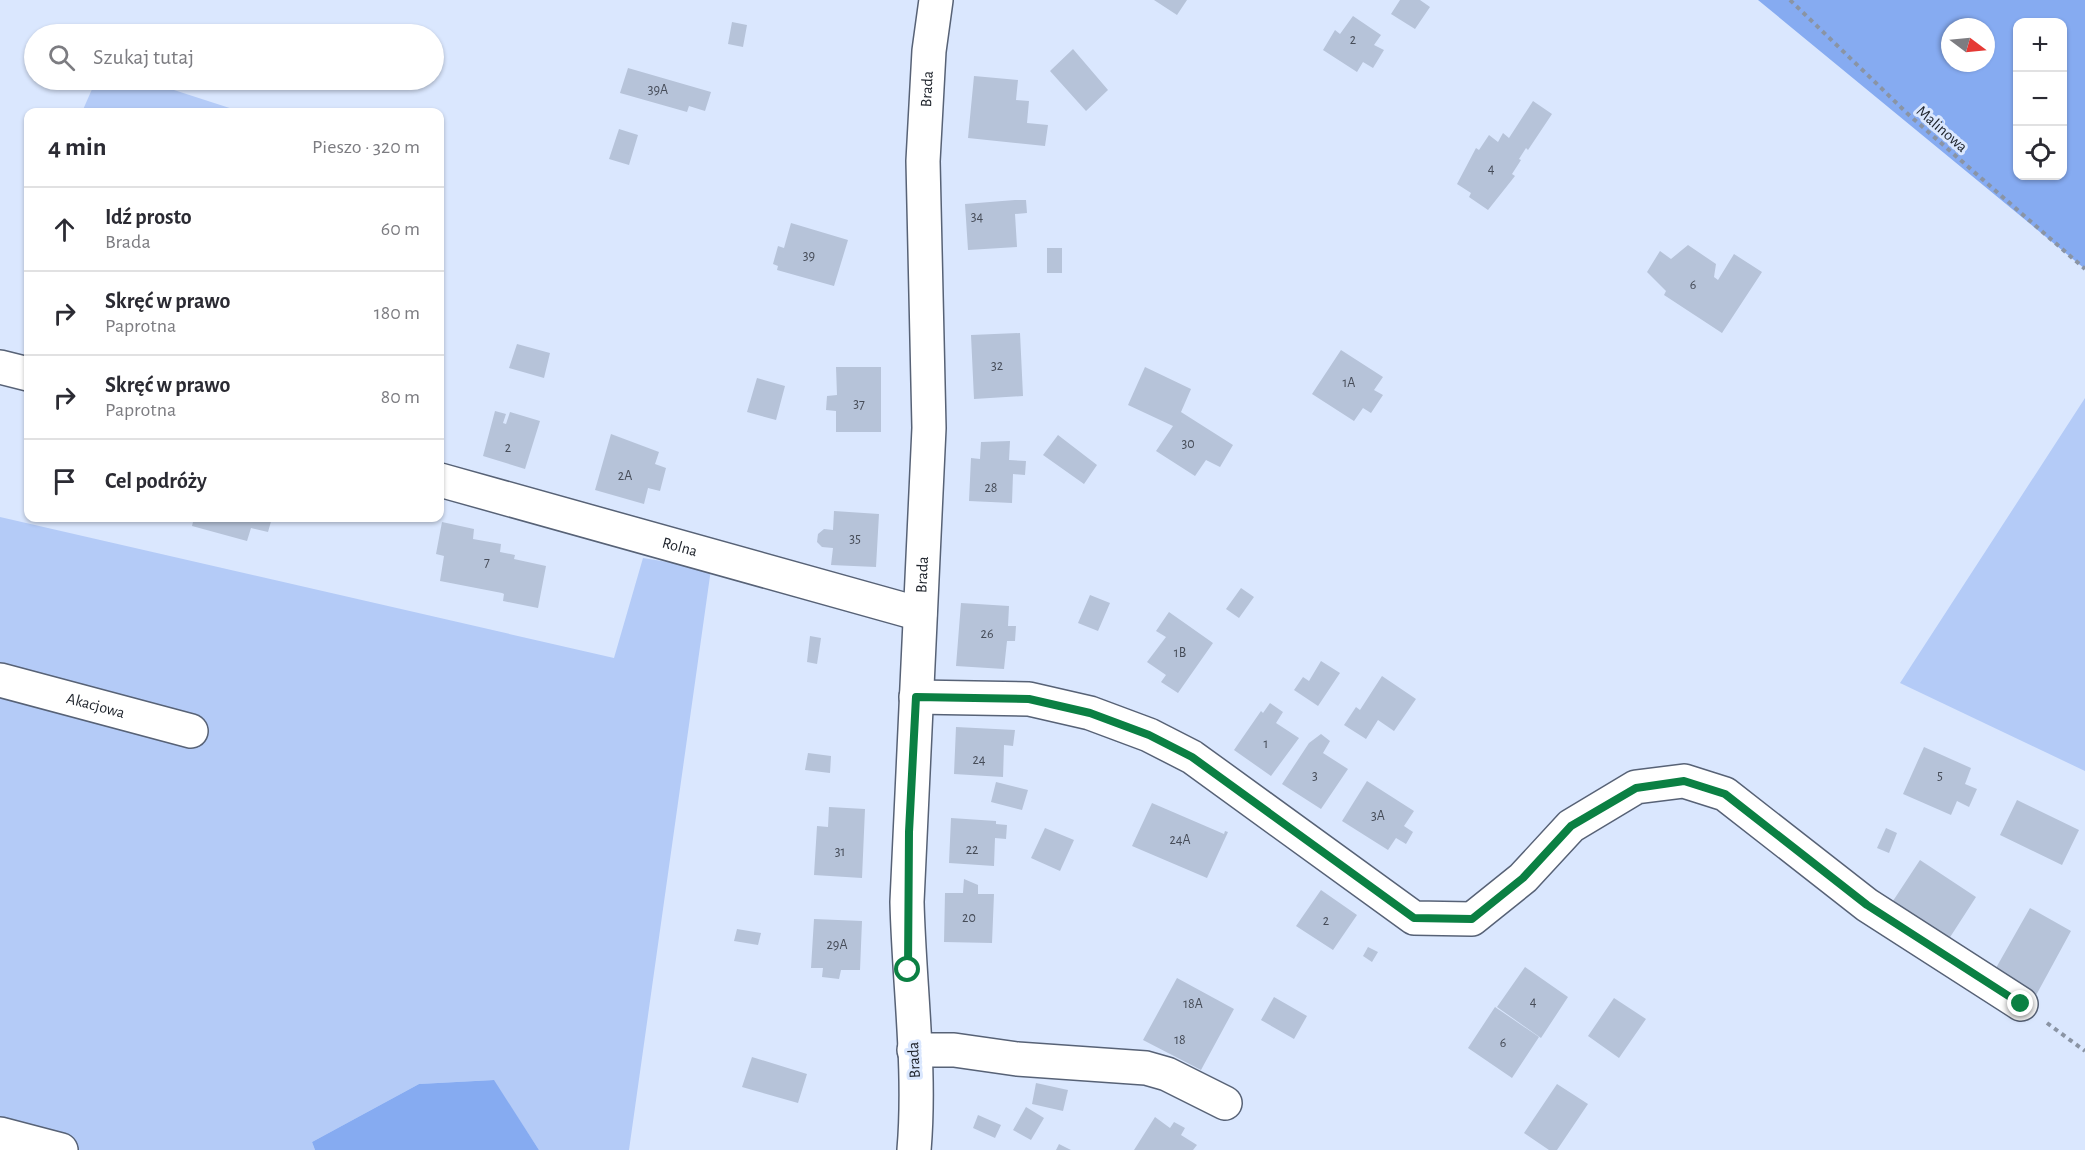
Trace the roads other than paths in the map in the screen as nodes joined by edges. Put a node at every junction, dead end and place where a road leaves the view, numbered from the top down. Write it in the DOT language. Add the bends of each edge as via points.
graph roads {
  1 [pos="936,0"];
  2 [pos="0,367"];
  3 [pos="24,373"];
  4 [pos="444,481"];
  5 [pos="920,614"];
  6 [pos="0,680"];
  7 [pos="916,697"];
  8 [pos="191,730"];
  9 [pos="2021,1004"];
  10 [pos="914,1050"];
  11 [pos="1225,1103"];
  12 [pos="0,1134"];
  13 [pos="61,1150"];
  14 [pos="914,1150"];
  1 -- 5 [label="street, Brada" via="923,161 929,428"];
  2 -- 3 [label="street"];
  4 -- 5 [label="street, Rolna"];
  5 -- 7 [label="street, Brada"];
  6 -- 8 [label="street, Akacjowa"];
  7 -- 9 [label="street" via="1029,699 1090,713 1149,735 1192,757 1414,918 1472,919 1523,878 1571,826 1636,788 1684,781 1725,794 1867,905"];
  7 -- 10 [label="street, Brada" via="907,902"];
  10 -- 11 [label="street" via="954,1050 1017,1059 1146,1068 1167,1074"];
  10 -- 14 [label="street, Brada"];
  12 -- 13 [label="street"];
}
